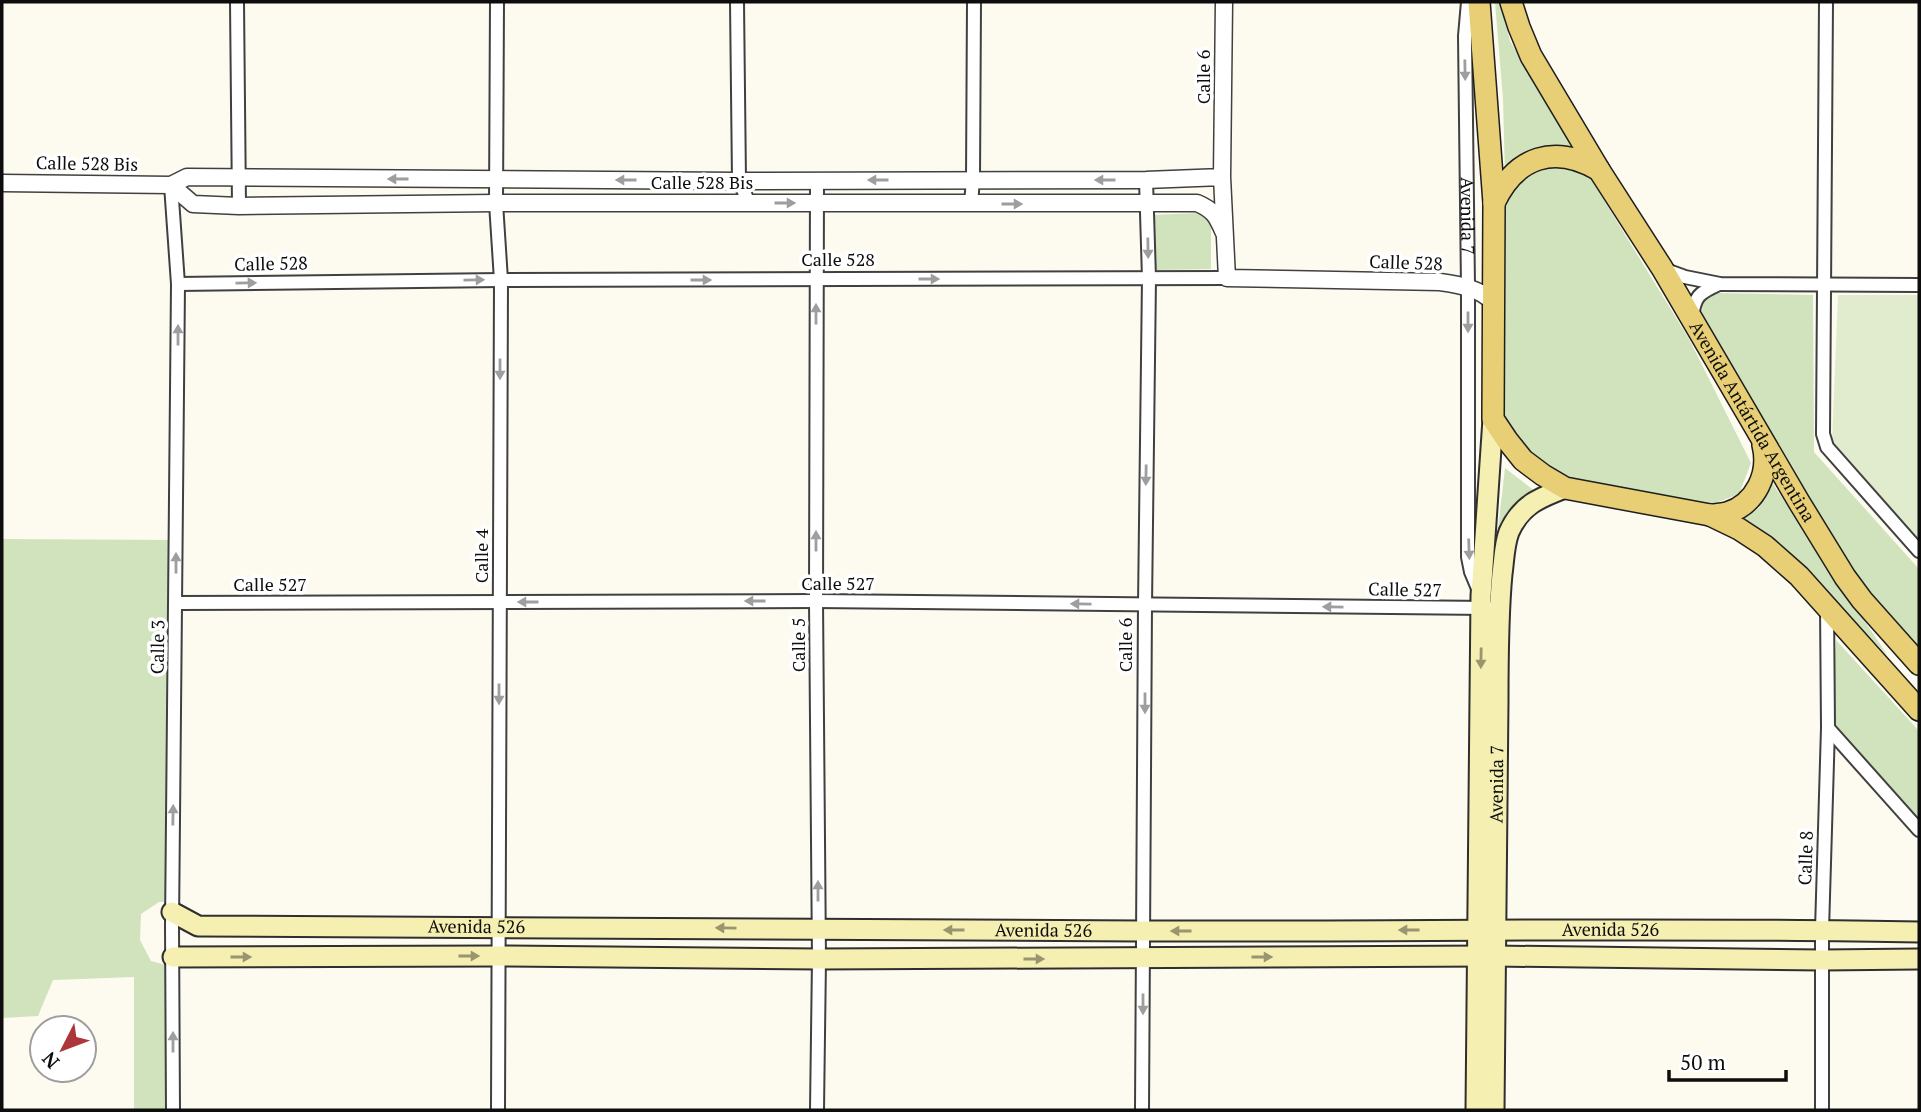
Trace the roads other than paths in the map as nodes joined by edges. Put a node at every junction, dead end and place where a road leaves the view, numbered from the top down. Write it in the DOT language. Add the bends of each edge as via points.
graph roads {
  1 [pos="237,2"];
  2 [pos="497,2"];
  3 [pos="737,2"];
  4 [pos="974,2"];
  5 [pos="1224,2"];
  6 [pos="1468,2"];
  7 [pos="1479,2"];
  8 [pos="1511,2"];
  9 [pos="1826,2"];
  10 [pos="1600,170"];
  11 [pos="1222,177"];
  12 [pos="237,178"];
  13 [pos="497,179"];
  14 [pos="973,179"];
  15 [pos="817,180"];
  16 [pos="1146,180"];
  17 [pos="739,181"];
  18 [pos="2,183"];
  19 [pos="171,185"];
  20 [pos="749,202"];
  21 [pos="496,203"];
  22 [pos="816,203"];
  23 [pos="1494,203"];
  24 [pos="971,204"];
  25 [pos="1147,204"];
  26 [pos="239,206"];
  27 [pos="1224,233"];
  28 [pos="1662,268"];
  29 [pos="1149,278"];
  30 [pos="1227,278"];
  31 [pos="501,280"];
  32 [pos="816,280"];
  33 [pos="178,284"];
  34 [pos="1720,284"];
  35 [pos="1919,285"];
  36 [pos="1825,286"];
  37 [pos="1468,287"];
  38 [pos="1494,303"];
  39 [pos="1692,319"];
  40 [pos="1493,419"];
  41 [pos="1762,439"];
  42 [pos="1565,488"];
  43 [pos="1710,516"];
  44 [pos="1919,551"];
  45 [pos="816,601"];
  46 [pos="499,602"];
  47 [pos="176,603"];
  48 [pos="1487,604"];
  49 [pos="1145,605"];
  50 [pos="1827,606"];
  51 [pos="1919,664"];
  52 [pos="1919,710"];
  53 [pos="1828,728"];
  54 [pos="1919,830"];
  55 [pos="172,912"];
  56 [pos="498,926"];
  57 [pos="818,929"];
  58 [pos="1486,930"];
  59 [pos="1822,930"];
  60 [pos="1144,931"];
  61 [pos="1919,932"];
  62 [pos="498,956"];
  63 [pos="1487,956"];
  64 [pos="173,957"];
  65 [pos="1143,958"];
  66 [pos="1919,959"];
  67 [pos="819,960"];
  68 [pos="1822,960"];
  69 [pos="173,1110"];
  70 [pos="498,1110"];
  71 [pos="817,1110"];
  72 [pos="1142,1110"];
  73 [pos="1476,1110"];
  74 [pos="1494,1110"];
  75 [pos="1822,1110"];
  1 -- 12 [label="street"];
  2 -- 13 [label="street, Calle 4"];
  3 -- 17 [label="street"];
  4 -- 14 [label="street"];
  5 -- 11 [label="street, Calle 6"];
  6 -- 37 [label="street, Avenida 7, one-way"];
  7 -- 23 [label="main road, Avenida 7"];
  8 -- 10 [label="main road" via="1531,56"];
  9 -- 36 [label="street"];
  10 -- 23 [label="main road" via="1566,156 1529,162 1502,186"];
  10 -- 28 [label="main road, Avenida Antártida Argentina"];
  11 -- 16 [label="street, Calle 528 Bis"];
  11 -- 27 [label="street, Calle 6"];
  13 -- 12 [label="street, Calle 528 Bis, one-way"];
  12 -- 19 [label="street, Calle 528 Bis" via="187,177"];
  12 -- 26 [label="street"];
  17 -- 13 [label="street, Calle 528 Bis, one-way"];
  13 -- 21 [label="street, Calle 4"];
  14 -- 15 [label="street, Calle 528 Bis, one-way"];
  16 -- 14 [label="street, Calle 528 Bis, one-way"];
  14 -- 24 [label="street"];
  15 -- 17 [label="street, Calle 528 Bis"];
  15 -- 22 [label="street, Calle 5"];
  16 -- 25 [label="street, Calle 6"];
  17 -- 20 [label="street"];
  18 -- 19 [label="street, Calle 528 Bis"];
  19 -- 26 [label="street, Calle 528 Bis" via="193,204"];
  19 -- 33 [label="street, Calle 3"];
  20 -- 21 [label="street, Calle 528 Bis"];
  20 -- 22 [label="street, Calle 528 Bis, one-way"];
  21 -- 26 [label="street, Calle 528 Bis"];
  21 -- 31 [label="street, Calle 4"];
  22 -- 24 [label="street, Calle 528 Bis"];
  22 -- 32 [label="street, Calle 5"];
  23 -- 38 [label="main road, Avenida 7"];
  24 -- 25 [label="street, Calle 528 Bis, one-way"];
  25 -- 27 [label="street, Calle 528 Bis" via="1197,203 1216,215"];
  25 -- 29 [label="street, Calle 6, one-way"];
  27 -- 30 [label="street, Calle 6"];
  28 -- 34 [label="street"];
  28 -- 39 [label="main road, Avenida Antártida Argentina"];
  29 -- 30 [label="street, Calle 528"];
  32 -- 29 [label="street, Calle 528, one-way"];
  29 -- 49 [label="street, Calle 6, one-way"];
  30 -- 37 [label="street, Calle 528" via="1440,282"];
  31 -- 32 [label="street, Calle 528, one-way"];
  33 -- 31 [label="street, Calle 528, one-way"];
  31 -- 46 [label="street, Calle 4, one-way"];
  45 -- 32 [label="street, Calle 5, one-way"];
  47 -- 33 [label="street, Calle 3, one-way"];
  34 -- 36 [label="street"];
  34 -- 39 [label="street" via="1698,297"];
  35 -- 36 [label="street"];
  36 -- 44 [label="street" via="1823,434 1827,447"];
  37 -- 38 [label="street, Calle 528"];
  37 -- 48 [label="street, Avenida 7, one-way" via="1468,557"];
  38 -- 40 [label="main road, Avenida 7"];
  39 -- 41 [label="main road, Avenida Antártida Argentina"];
  40 -- 42 [label="main road" via="1523,460"];
  40 -- 48 [label="main road, Avenida 7"];
  41 -- 43 [label="main road" via="1764,475 1756,491 1728,513"];
  41 -- 51 [label="main road, Avenida Antártida Argentina" via="1845,577"];
  42 -- 43 [label="main road"];
  42 -- 48 [label="main road, Avenida 7" via="1537,498 1516,519"];
  43 -- 50 [label="main road" via="1765,546"];
  45 -- 46 [label="street, Calle 527, one-way"];
  49 -- 45 [label="street, Calle 527, one-way"];
  57 -- 45 [label="street, Calle 5, one-way"];
  46 -- 47 [label="street, Calle 527"];
  46 -- 56 [label="street, Calle 4, one-way"];
  55 -- 47 [label="street, Calle 3, one-way"];
  48 -- 49 [label="street, Calle 527, one-way"];
  48 -- 58 [label="main road, Avenida 7"];
  49 -- 60 [label="street, Calle 6, one-way"];
  50 -- 52 [label="main road"];
  50 -- 53 [label="street, Calle 8"];
  53 -- 54 [label="street"];
  53 -- 59 [label="street, Calle 8"];
  55 -- 56 [label="main road, Avenida 526" via="198,926"];
  55 -- 64 [label="street, Calle 3"];
  57 -- 56 [label="main road, Avenida 526, one-way"];
  56 -- 62 [label="street, Calle 4"];
  60 -- 57 [label="main road, Avenida 526, one-way"];
  57 -- 67 [label="street, Calle 5"];
  58 -- 59 [label="main road, Avenida 526"];
  58 -- 60 [label="main road, Avenida 526, one-way"];
  58 -- 63 [label="main road, Avenida 7"];
  59 -- 61 [label="main road, Avenida 526"];
  59 -- 68 [label="street, Calle 8"];
  60 -- 65 [label="street, Calle 6"];
  64 -- 62 [label="main road, Avenida 526, one-way"];
  62 -- 67 [label="main road, Avenida 526"];
  62 -- 70 [label="street, Calle 4"];
  65 -- 63 [label="main road, Avenida 526, one-way"];
  63 -- 68 [label="main road, Avenida 526"];
  63 -- 73 [label="main road, Avenida 7"];
  63 -- 74 [label="main road, Avenida 7"];
  69 -- 64 [label="street, Calle 3, one-way"];
  67 -- 65 [label="main road, Avenida 526, one-way"];
  65 -- 72 [label="street, Calle 6, one-way"];
  66 -- 68 [label="main road, Avenida 526"];
  67 -- 71 [label="street, Calle 5"];
  68 -- 75 [label="street, Calle 8"];
}
